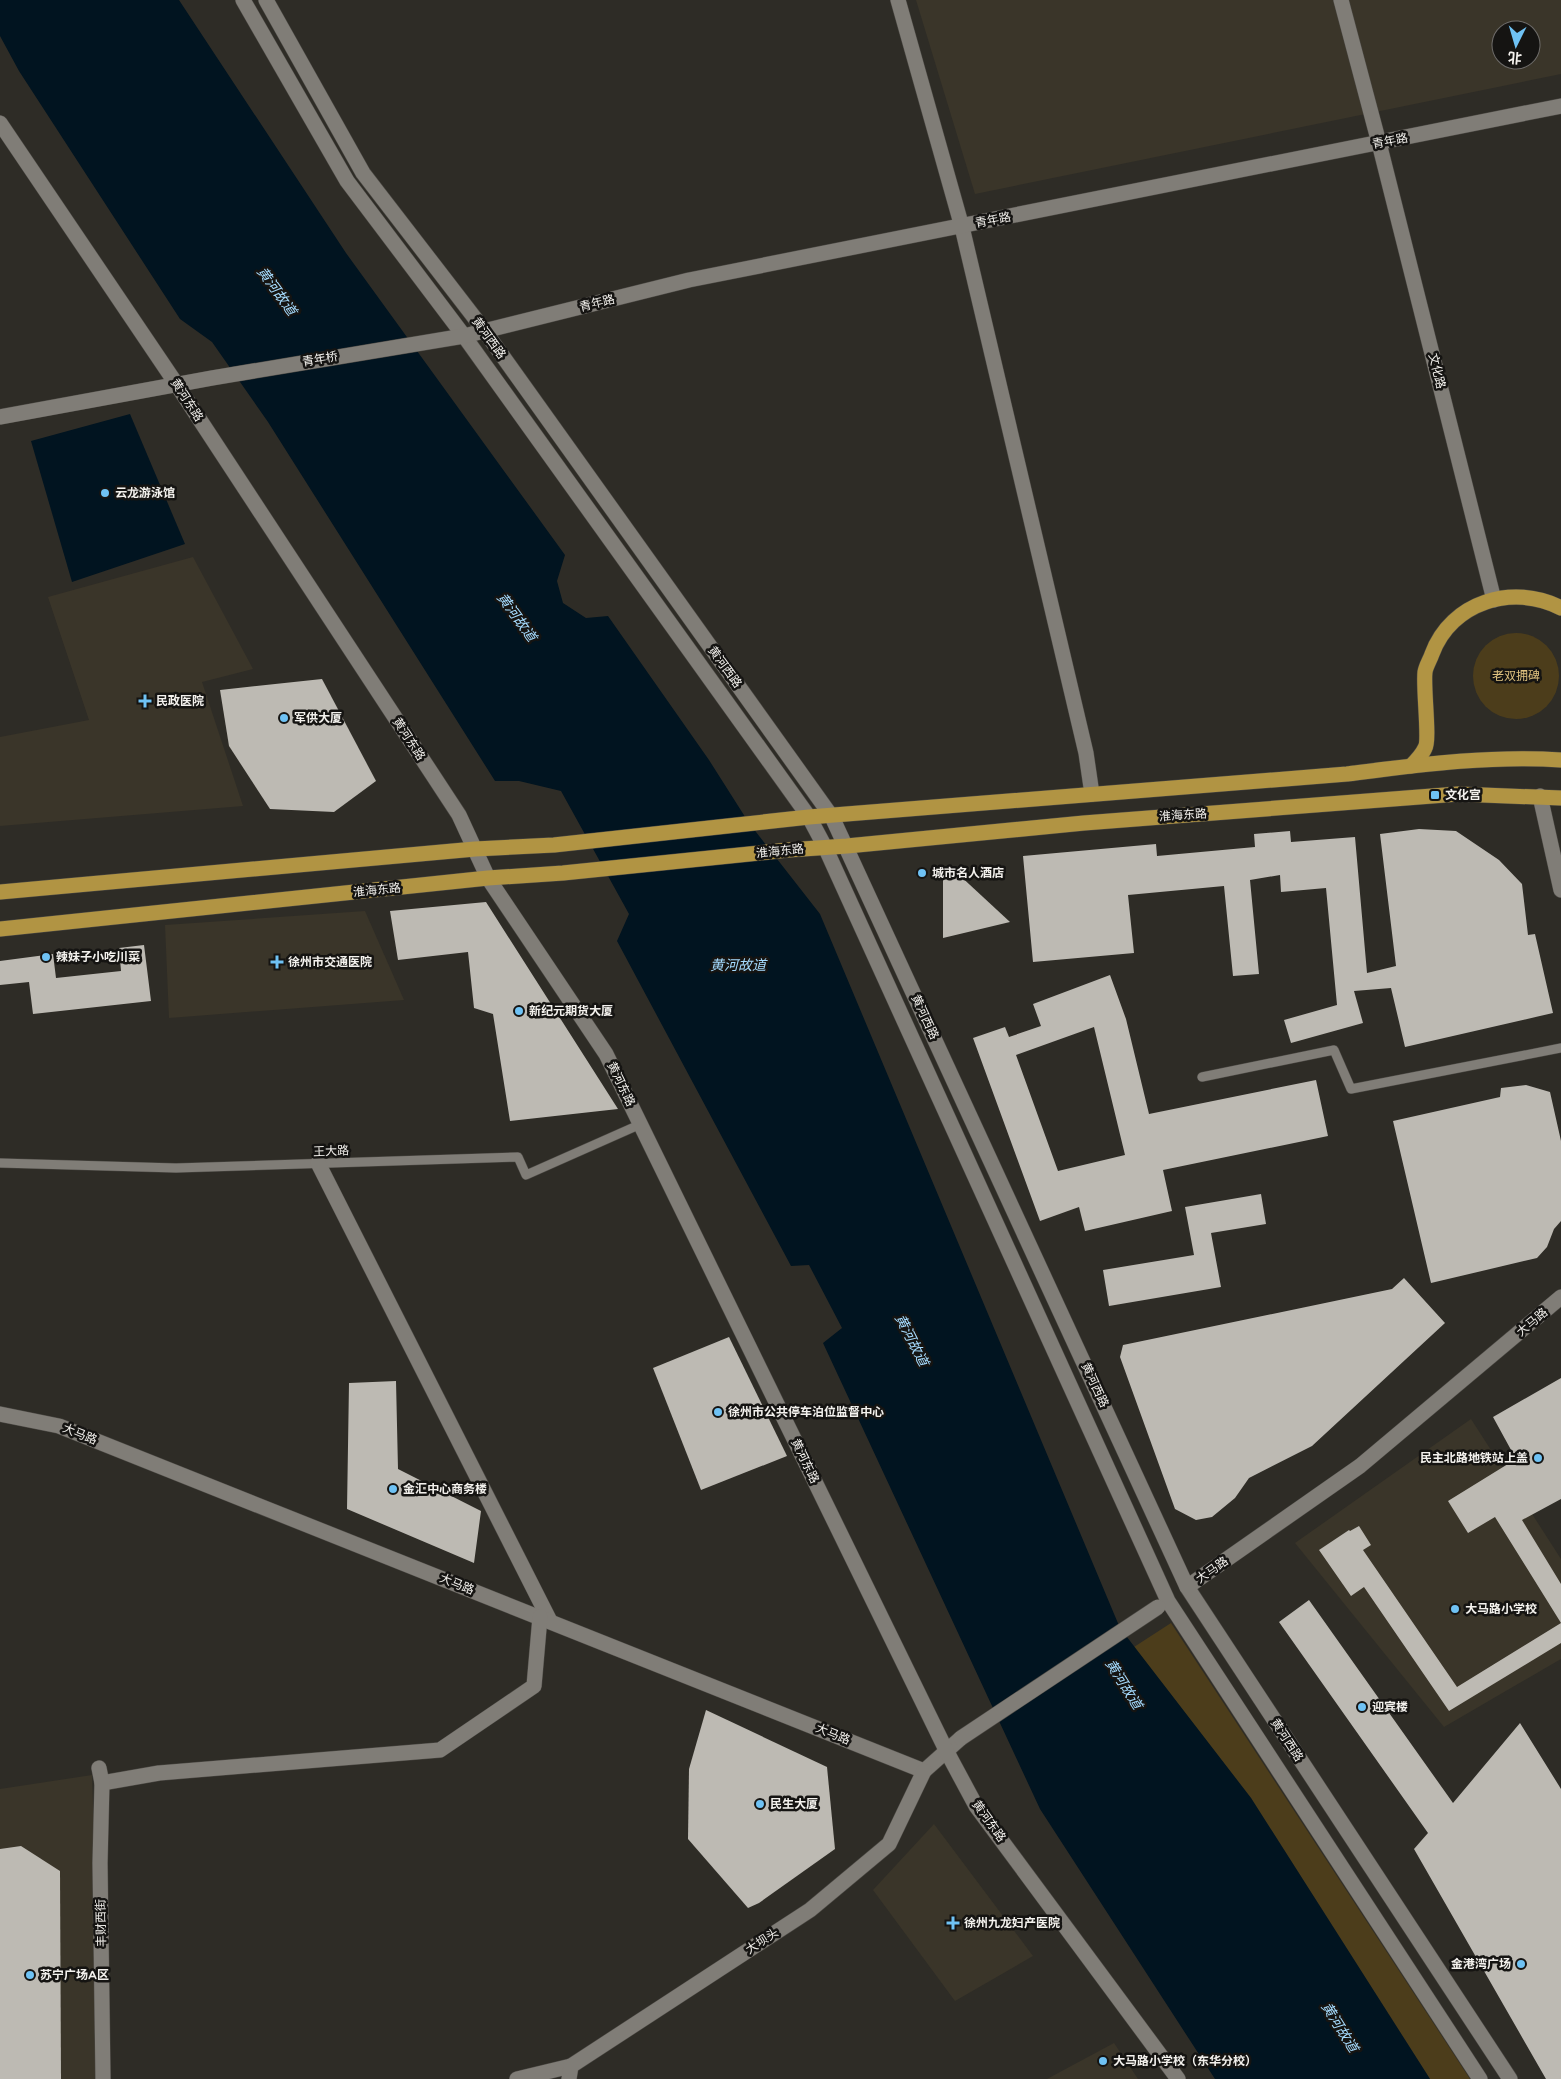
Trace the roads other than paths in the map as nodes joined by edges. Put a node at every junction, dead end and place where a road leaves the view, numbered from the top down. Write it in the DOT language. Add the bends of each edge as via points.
graph roads {
  1 [pos="243,0"];
  2 [pos="266,0"];
  3 [pos="898,0"];
  4 [pos="1341,0"];
  5 [pos="1561,106"];
  6 [pos="0,123"];
  7 [pos="1379,143"];
  8 [pos="962,227"];
  9 [pos="484,330"];
  10 [pos="464,336"];
  11 [pos="427,341"];
  12 [pos="177,385"];
  13 [pos="0,417"];
  14 [pos="1494,600"];
  15 [pos="1561,608"];
  16 [pos="1561,760"];
  17 [pos="1411,766"];
  18 [pos="1092,794"];
  19 [pos="1540,796"];
  20 [pos="1561,798"];
  21 [pos="809,817"];
  22 [pos="832,817"];
  23 [pos="847,846"];
  24 [pos="825,847"];
  25 [pos="475,849"];
  26 [pos="488,878"];
  27 [pos="1561,890"];
  28 [pos="0,892"];
  29 [pos="0,929"];
  30 [pos="1561,1048"];
  31 [pos="1202,1078"];
  32 [pos="640,1124"];
  33 [pos="0,1163"];
  34 [pos="318,1163"];
  35 [pos="1561,1297"];
  36 [pos="0,1414"];
  37 [pos="1187,1587"];
  38 [pos="1163,1604"];
  39 [pos="545,1619"];
  40 [pos="948,1752"];
  41 [pos="100,1768"];
  42 [pos="924,1771"];
  43 [pos="102,1783"];
  44 [pos="570,2073"];
  45 [pos="103,2079"];
  46 [pos="517,2079"];
  47 [pos="1178,2079"];
  48 [pos="1480,2079"];
  49 [pos="1510,2079"];
  1 -- 10 [label="street, 黄河西路" via="347,182"];
  2 -- 9 [label="street, 黄河西路" via="364,173"];
  3 -- 8 [label="street"];
  4 -- 7 [label="street, 文化路"];
  5 -- 7 [label="street, 青年路"];
  6 -- 12 [label="street, 黄河东路"];
  7 -- 8 [label="street, 青年路"];
  7 -- 14 [label="street, 文化路"];
  8 -- 9 [label="street, 青年路" via="689,280"];
  8 -- 18 [label="street" via="1086,753"];
  9 -- 10 [label="street, 青年路"];
  9 -- 22 [label="street, 黄河西路"];
  10 -- 11 [label="street, 青年路"];
  10 -- 21 [label="street, 黄河西路"];
  11 -- 12 [label="street, 青年桥"];
  12 -- 13 [label="street, 青年桥"];
  12 -- 25 [label="street, 黄河东路" via="459,815"];
  14 -- 15 [label="main road" via="1516,596 1547,600"];
  14 -- 17 [label="main road" via="1484,602 1457,618 1436,642 1425,672 1426,747"];
  16 -- 17 [label="main road"];
  17 -- 18 [label="main road"];
  18 -- 22 [label="main road"];
  19 -- 20 [label="main road, 淮海东路"];
  19 -- 23 [label="main road, 淮海东路" via="1458,794 1084,823"];
  19 -- 27 [label="street"];
  21 -- 22 [label="main road"];
  21 -- 24 [label="street, 黄河西路"];
  21 -- 25 [label="main road" via="554,844"];
  22 -- 23 [label="street, 黄河西路"];
  23 -- 24 [label="main road, 淮海东路"];
  23 -- 37 [label="street, 黄河西路"];
  24 -- 26 [label="main road, 淮海东路"];
  24 -- 38 [label="street, 黄河西路"];
  25 -- 26 [label="street, 黄河东路"];
  25 -- 28 [label="main road"];
  26 -- 29 [label="main road, 淮海东路"];
  26 -- 32 [label="street, 黄河东路" via="606,1054"];
  30 -- 31 [label="lane" via="1351,1089 1334,1050"];
  32 -- 34 [label="lane, 王大路" via="526,1175 518,1157"];
  32 -- 40 [label="street, 黄河东路"];
  33 -- 34 [label="lane, 王大路" via="176,1168"];
  34 -- 39 [label="street"];
  35 -- 37 [label="street, 大马路" via="1360,1466"];
  36 -- 39 [label="street, 大马路" via="59,1426"];
  37 -- 38 [label="street, 大马路"];
  37 -- 49 [label="street, 黄河西路"];
  38 -- 40 [label="street, 大马路, bridge" via="961,1738"];
  38 -- 48 [label="street, 黄河西路"];
  39 -- 42 [label="street, 大马路"];
  39 -- 43 [label="street" via="534,1686 440,1750 159,1773"];
  40 -- 42 [label="street, 大马路"];
  40 -- 47 [label="street, 黄河东路" via="976,1806"];
  41 -- 43 [label="street, 丰财西街"];
  42 -- 44 [label="street, 大坝头" via="889,1844 810,1910"];
  43 -- 45 [label="street, 丰财西街"];
  44 -- 46 [label="street, 大坝头"];
}
